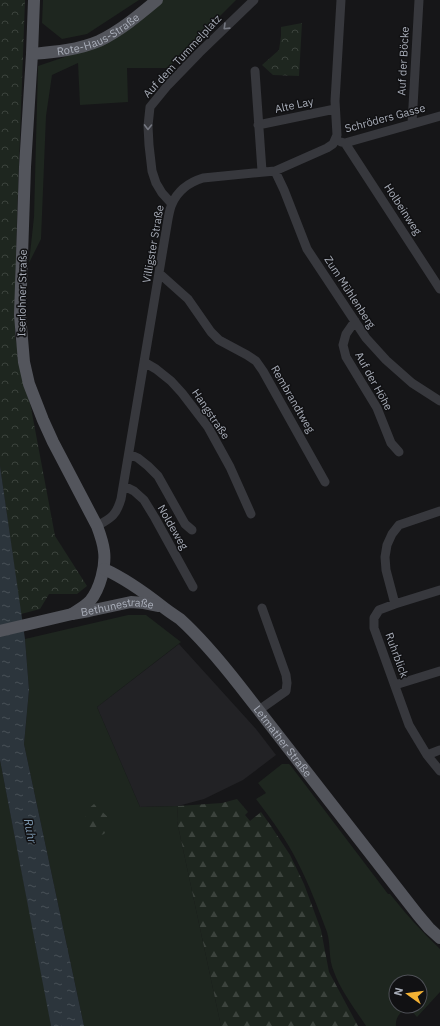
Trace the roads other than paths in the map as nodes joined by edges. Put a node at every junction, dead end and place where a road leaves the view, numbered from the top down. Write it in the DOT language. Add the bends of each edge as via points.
graph roads {
  1 [pos="34,0"];
  2 [pos="157,0"];
  3 [pos="254,0"];
  4 [pos="340,0"];
  5 [pos="419,0"];
  6 [pos="32,54"];
  7 [pos="254,71"];
  8 [pos="335,109"];
  9 [pos="440,116"];
  10 [pos="412,124"];
  11 [pos="258,125"];
  12 [pos="336,140"];
  13 [pos="345,143"];
  14 [pos="262,171"];
  15 [pos="275,171"];
  16 [pos="172,204"];
  17 [pos="160,274"];
  18 [pos="440,289"];
  19 [pos="354,321"];
  20 [pos="144,362"];
  21 [pos="440,401"];
  22 [pos="399,452"];
  23 [pos="129,454"];
  24 [pos="325,482"];
  25 [pos="124,486"];
  26 [pos="440,511"];
  27 [pos="251,514"];
  28 [pos="97,526"];
  29 [pos="192,530"];
  30 [pos="104,569"];
  31 [pos="193,587"];
  32 [pos="440,590"];
  33 [pos="395,604"];
  34 [pos="163,607"];
  35 [pos="262,608"];
  36 [pos="72,614"];
  37 [pos="0,631"];
  38 [pos="440,671"];
  39 [pos="395,685"];
  40 [pos="259,710"];
  41 [pos="440,750"];
  42 [pos="427,755"];
  43 [pos="440,771"];
  44 [pos="440,938"];
  1 -- 6 [label="main road, Iserlohner Straße"];
  2 -- 6 [label="main road, Rote-Haus-Straße" via="118,31 98,41 70,50"];
  3 -- 16 [label="street, Auf dem Tummelplatz, one-way" via="199,53 150,107 148,126 152,171 156,184"];
  4 -- 8 [label="street"];
  5 -- 10 [label="street, Auf der Böcke"];
  6 -- 28 [label="main road, Iserlohner Straße" via="20,315 24,362 31,391 53,442"];
  7 -- 11 [label="street"];
  8 -- 11 [label="street, Alte Lay"];
  8 -- 12 [label="street"];
  9 -- 10 [label="street, Schröders Gasse"];
  10 -- 13 [label="street, Schröders Gasse"];
  11 -- 14 [label="street"];
  12 -- 13 [label="street, Schröders Gasse"];
  12 -- 15 [label="street, Villigster Straße" via="327,148"];
  13 -- 18 [label="street, Holbeinweg"];
  14 -- 15 [label="street, Villigster Straße"];
  14 -- 16 [label="street, Villigster Straße" via="196,180 180,192"];
  15 -- 19 [label="street, Zum Mühlenberg" via="307,249"];
  16 -- 17 [label="street, Villigster Straße"];
  17 -- 20 [label="street, Villigster Straße"];
  17 -- 24 [label="street, Rembrandtweg" via="188,299 211,332 256,362"];
  19 -- 21 [label="street, Zum Mühlenberg" via="386,360 412,383"];
  19 -- 22 [label="street, Auf der Höhe" via="343,345 346,357 377,408 391,443"];
  20 -- 23 [label="street, Villigster Straße"];
  20 -- 27 [label="street, Hangstraße" via="171,381 208,427"];
  23 -- 25 [label="street, Villigster Straße"];
  23 -- 29 [label="street" via="138,458 158,476 185,524"];
  25 -- 28 [label="street, Villigster Straße" via="114,515"];
  25 -- 31 [label="street, Noldeweg" via="144,500"];
  26 -- 33 [label="street" via="399,526 392,534 385,556"];
  28 -- 30 [label="main road, Iserlohner Straße" via="104,549"];
  30 -- 34 [label="main road, Letmather Straße" via="134,585"];
  30 -- 36 [label="main road, Bethunestraße" via="96,592 82,608"];
  32 -- 33 [label="street, Ruhrblick"];
  33 -- 39 [label="street, Ruhrblick" via="379,610 374,618 374,628"];
  34 -- 36 [label="main road, Bethunestraße" via="131,602"];
  34 -- 40 [label="main road, Letmather Straße" via="199,637"];
  35 -- 40 [label="street" via="287,683 286,691"];
  36 -- 37 [label="main road, Bethunestraße"];
  38 -- 39 [label="street"];
  39 -- 42 [label="street, Ruhrblick" via="409,725"];
  40 -- 44 [label="main road, Letmather Straße" via="418,916"];
  41 -- 42 [label="street"];
  42 -- 43 [label="street, Ruhrblick"];
}
